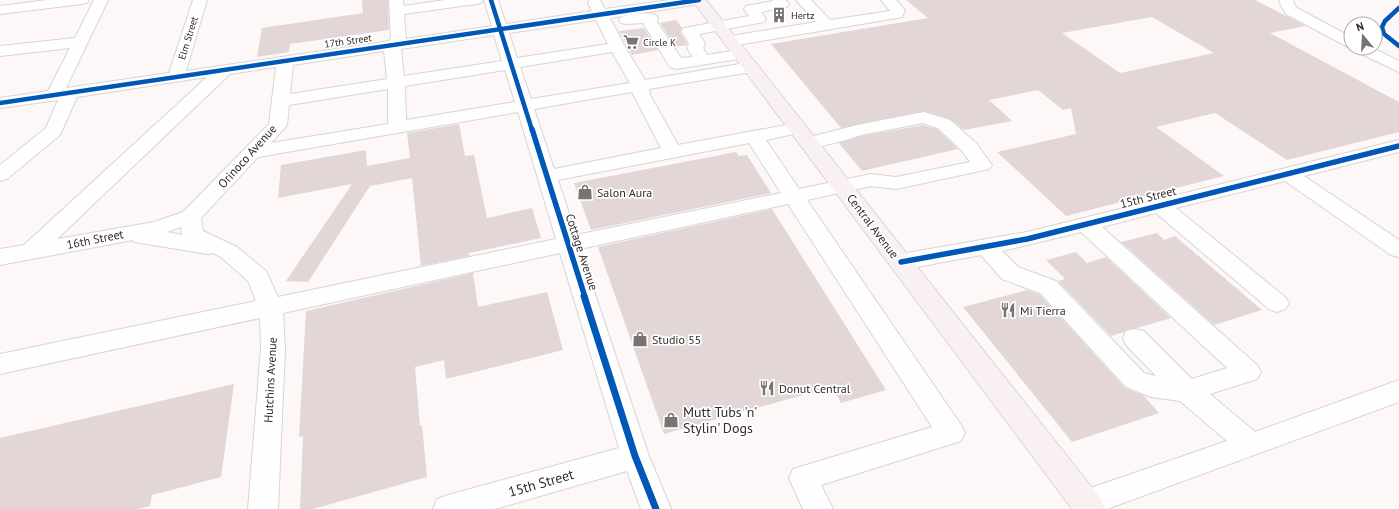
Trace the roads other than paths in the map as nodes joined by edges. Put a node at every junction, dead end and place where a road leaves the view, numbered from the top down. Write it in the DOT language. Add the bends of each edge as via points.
graph roads {
  1 [pos="2,0"];
  2 [pos="82,0"];
  3 [pos="101,0"];
  4 [pos="200,0"];
  5 [pos="476,0"];
  6 [pos="490,0"];
  7 [pos="699,0"];
  8 [pos="803,0"];
  9 [pos="888,0"];
  10 [pos="1287,0"];
  11 [pos="780,2"];
  12 [pos="0,3"];
  13 [pos="397,6"];
  14 [pos="0,10"];
  15 [pos="600,13"];
  16 [pos="647,13"];
  17 [pos="823,20"];
  18 [pos="499,29"];
  19 [pos="689,31"];
  20 [pos="1343,39"];
  21 [pos="80,42"];
  22 [pos="396,44"];
  23 [pos="617,47"];
  24 [pos="736,47"];
  25 [pos="0,51"];
  26 [pos="1377,56"];
  27 [pos="703,60"];
  28 [pos="285,61"];
  29 [pos="510,64"];
  30 [pos="1399,67"];
  31 [pos="226,69"];
  32 [pos="176,77"];
  33 [pos="396,83"];
  34 [pos="640,86"];
  35 [pos="62,94"];
  36 [pos="280,101"];
  37 [pos="0,103"];
  38 [pos="524,106"];
  39 [pos="397,128"];
  40 [pos="803,135"];
  41 [pos="754,136"];
  42 [pos="1399,146"];
  43 [pos="672,151"];
  44 [pos="253,152"];
  45 [pos="1288,174"];
  46 [pos="0,175"];
  47 [pos="546,176"];
  48 [pos="842,186"];
  49 [pos="794,196"];
  50 [pos="1160,206"];
  51 [pos="190,217"];
  52 [pos="1085,224"];
  53 [pos="111,236"];
  54 [pos="567,244"];
  55 [pos="985,246"];
  56 [pos="1399,250"];
  57 [pos="31,251"];
  58 [pos="229,252"];
  59 [pos="0,257"];
  60 [pos="901,262"];
  61 [pos="1278,303"];
  62 [pos="271,308"];
  63 [pos="1135,338"];
  64 [pos="0,364"];
  65 [pos="1187,391"];
  66 [pos="1399,391"];
  67 [pos="1251,445"];
  68 [pos="635,456"];
  69 [pos="1088,506"];
  70 [pos="263,509"];
  71 [pos="448,509"];
  72 [pos="656,509"];
  73 [pos="818,509"];
  1 -- 12 [label="street"];
  2 -- 14 [label="street"];
  3 -- 21 [label="street"];
  4 -- 32 [label="street, Elm Street"];
  5 -- 13 [label="street"];
  6 -- 18 [label="street, Cottage Avenue"];
  7 -- 16 [label="street, 17th Street"];
  7 -- 24 [label="main road, Central Avenue"];
  8 -- 17 [label="street"];
  9 -- 17 [label="street" via="898,10 897,14"];
  10 -- 20 [label="street" via="1291,11"];
  11 -- 17 [label="street" via="786,3 801,19"];
  11 -- 24 [label="street" via="751,9 759,19"];
  13 -- 22 [label="street" via="399,37"];
  15 -- 16 [label="street, 17th Street"];
  15 -- 18 [label="street, 17th Street"];
  15 -- 23 [label="street"];
  16 -- 19 [label="street" via="675,19"];
  16 -- 27 [label="street" via="676,64"];
  17 -- 24 [label="street"];
  18 -- 22 [label="street, 17th Street"];
  18 -- 29 [label="street, Cottage Avenue"];
  19 -- 24 [label="street"];
  19 -- 27 [label="street" via="697,42 695,48"];
  21 -- 25 [label="street"];
  21 -- 35 [label="street"];
  22 -- 28 [label="street, 17th Street"];
  22 -- 33 [label="street" via="392,50"];
  23 -- 29 [label="street"];
  23 -- 34 [label="street"];
  24 -- 27 [label="street"];
  24 -- 34 [label="street"];
  24 -- 40 [label="main road, Central Avenue"];
  26 -- 30 [label="street"];
  28 -- 31 [label="street, 17th Street"];
  28 -- 36 [label="street, Orinoco Avenue"];
  29 -- 33 [label="street"];
  29 -- 38 [label="street, Cottage Avenue"];
  31 -- 32 [label="street, 17th Street"];
  31 -- 57 [label="street"];
  32 -- 35 [label="street, 17th Street"];
  33 -- 36 [label="street"];
  33 -- 39 [label="street"];
  34 -- 38 [label="street"];
  34 -- 43 [label="street" via="641,94"];
  35 -- 37 [label="street, 17th Street"];
  35 -- 46 [label="street" via="54,131"];
  36 -- 44 [label="street, Orinoco Avenue" via="278,125"];
  38 -- 39 [label="street"];
  38 -- 47 [label="street, Cottage Avenue"];
  39 -- 44 [label="street"];
  40 -- 41 [label="street"];
  40 -- 48 [label="main road, Central Avenue"];
  40 -- 48 [label="street" via="840,136 856,130 924,116 944,124 969,147 982,165 896,183 871,180"];
  41 -- 43 [label="street"];
  41 -- 49 [label="street"];
  42 -- 45 [label="street, 15th Street"];
  43 -- 47 [label="street"];
  44 -- 51 [label="street, Orinoco Avenue"];
  45 -- 50 [label="street, 15th Street"];
  45 -- 56 [label="street"];
  47 -- 54 [label="street, Cottage Avenue"];
  48 -- 49 [label="street"];
  48 -- 60 [label="main road, Central Avenue"];
  49 -- 54 [label="street"];
  49 -- 73 [label="street" via="951,433 803,478"];
  50 -- 52 [label="street, 15th Street"];
  50 -- 61 [label="street"];
  51 -- 53 [label="street, 16th Street" via="157,228"];
  51 -- 58 [label="street, Hutchins Avenue" via="193,235"];
  52 -- 55 [label="street, 15th Street" via="1027,239"];
  52 -- 65 [label="street" via="1248,372"];
  53 -- 57 [label="street, 16th Street"];
  53 -- 58 [label="street" via="159,238"];
  54 -- 62 [label="street"];
  54 -- 68 [label="street, Cottage Avenue"];
  55 -- 60 [label="street, 15th Street"];
  55 -- 65 [label="street" via="1010,274 1048,287 1135,380 1151,386"];
  57 -- 59 [label="street, 16th Street"];
  58 -- 62 [label="street, Hutchins Avenue" via="258,277"];
  60 -- 69 [label="main road, Central Avenue"];
  62 -- 64 [label="street"];
  62 -- 70 [label="street, Hutchins Avenue" via="273,348"];
  63 -- 65 [label="street"];
  65 -- 67 [label="street"];
  66 -- 67 [label="street"];
  67 -- 69 [label="street"];
  68 -- 71 [label="street, 15th Street"];
  68 -- 72 [label="street, Cottage Avenue"];
}
